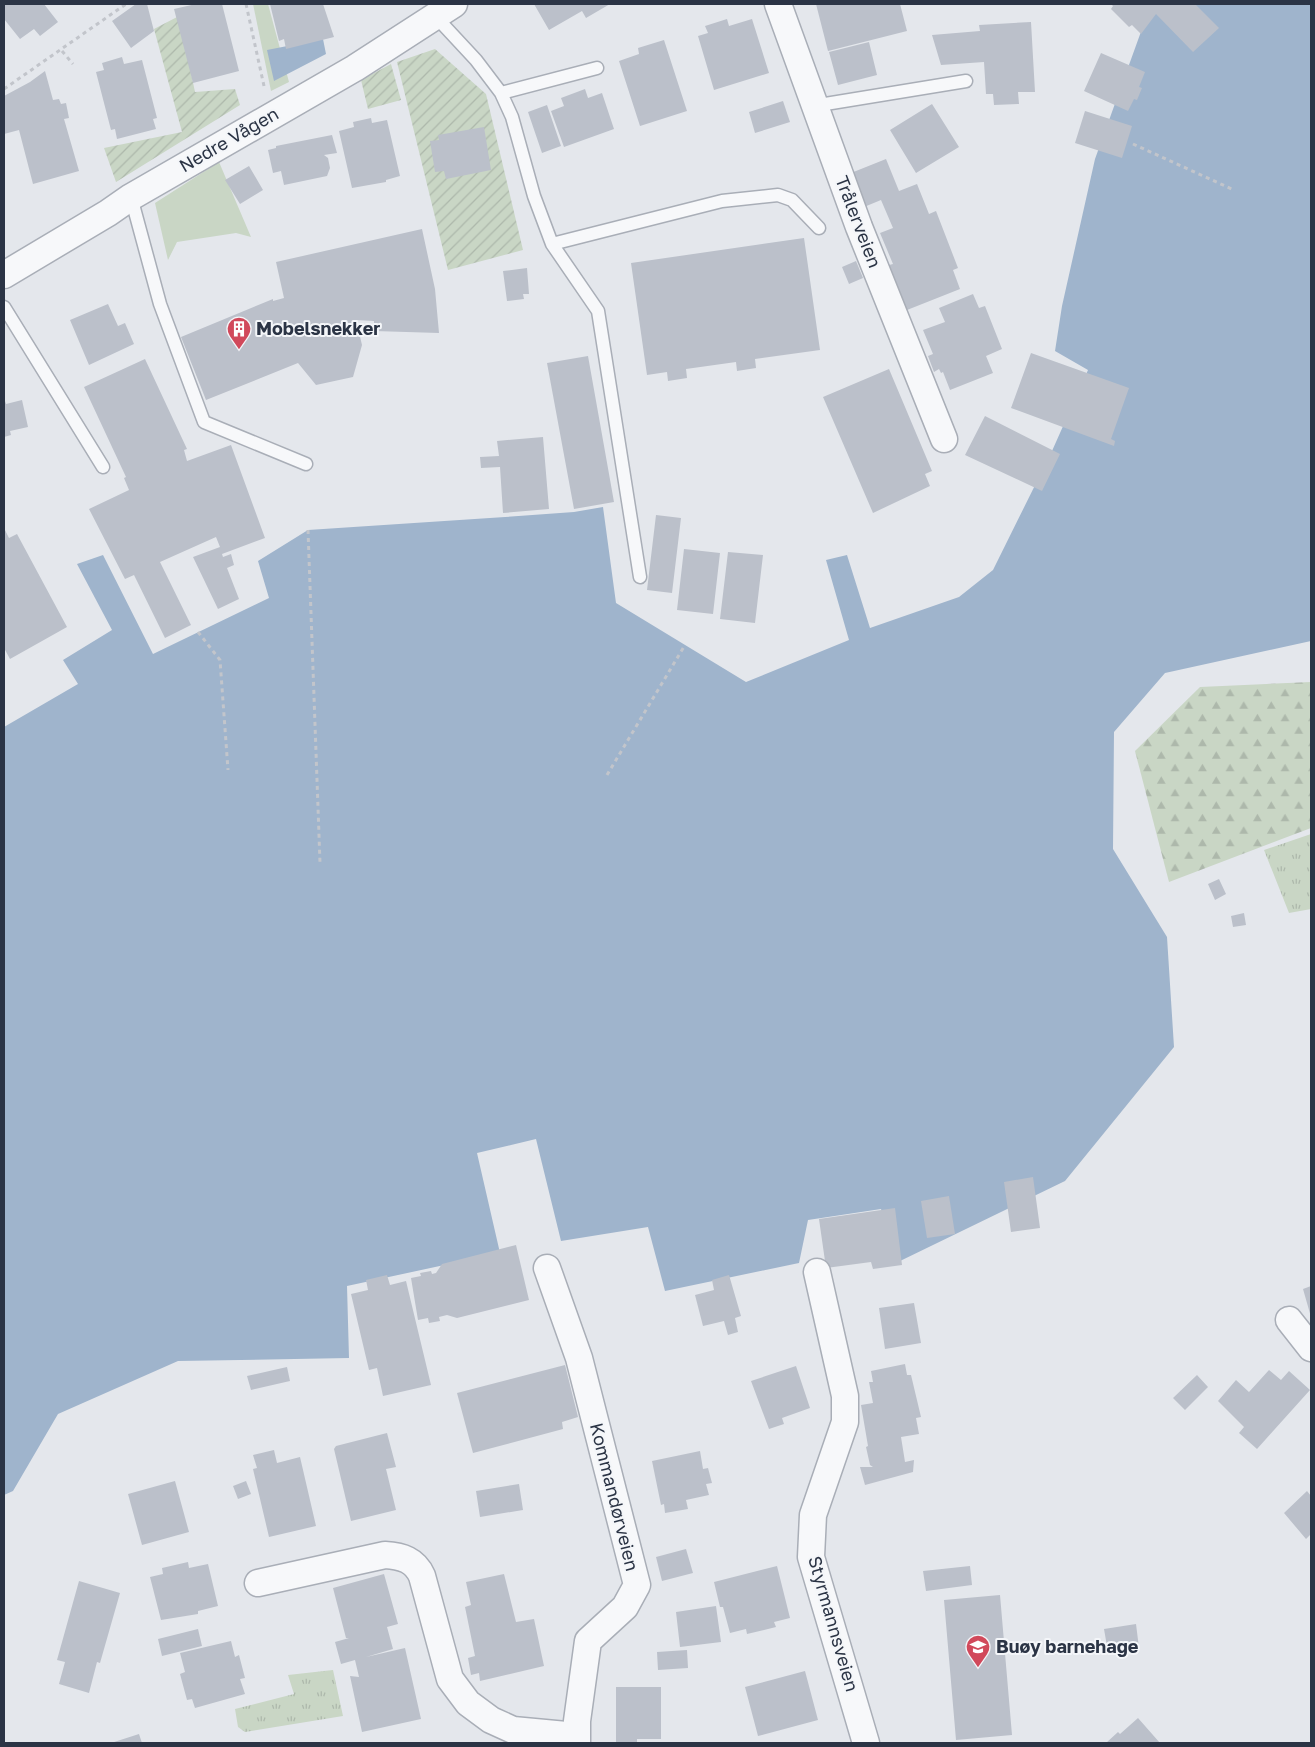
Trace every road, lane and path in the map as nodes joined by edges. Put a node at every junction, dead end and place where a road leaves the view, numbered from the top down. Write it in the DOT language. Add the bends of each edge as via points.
graph roads {
  1 [pos="126,4"];
  2 [pos="246,4"];
  3 [pos="778,4"];
  4 [pos="445,10"];
  5 [pos="62,50"];
  6 [pos="73,64"];
  7 [pos="598,68"];
  8 [pos="966,81"];
  9 [pos="4,89"];
  10 [pos="501,94"];
  11 [pos="813,106"];
  12 [pos="271,115"];
  13 [pos="1133,144"];
  14 [pos="1234,190"];
  15 [pos="131,197"];
  16 [pos="819,228"];
  17 [pos="552,244"];
  18 [pos="4,275"];
  19 [pos="4,307"];
  20 [pos="944,439"];
  21 [pos="306,464"];
  22 [pos="103,468"];
  23 [pos="308,530"];
  24 [pos="640,577"];
  25 [pos="198,632"];
  26 [pos="685,645"];
  27 [pos="228,770"];
  28 [pos="607,775"];
  29 [pos="320,863"];
  30 [pos="547,1268"];
  31 [pos="817,1272"];
  32 [pos="1289,1320"];
  33 [pos="1311,1348"];
  34 [pos="258,1583"];
  35 [pos="577,1739"];
  36 [pos="866,1743"];
  1 -- 5 [label="path"];
  2 -- 12 [label="path"];
  3 -- 11 [label="street, Trålerveien"];
  4 -- 10 [label="lane"];
  4 -- 12 [label="street, Nedre Vågen" via="355,68"];
  5 -- 6 [label="path"];
  5 -- 9 [label="path"];
  7 -- 10 [label="lane"];
  8 -- 11 [label="lane"];
  10 -- 17 [label="lane" via="512,117 534,196"];
  11 -- 20 [label="street, Trålerveien"];
  12 -- 15 [label="street, Nedre Vågen"];
  13 -- 14 [label="path"];
  15 -- 18 [label="street, Nedre Vågen"];
  15 -- 21 [label="lane" via="160,304 204,422"];
  16 -- 17 [label="lane" via="792,200 778,196 722,201"];
  17 -- 24 [label="lane" via="598,311"];
  19 -- 22 [label="lane"];
  23 -- 29 [label="path"];
  25 -- 27 [label="path" via="220,660"];
  26 -- 28 [label="path"];
  30 -- 35 [label="street, Kommandørveien" via="579,1358 637,1585 625,1607 588,1641"];
  31 -- 36 [label="street, Styrmannsveien" via="845,1396 845,1422 813,1516 811,1557"];
  32 -- 33 [label="street"];
  34 -- 35 [label="street" via="385,1554 411,1561 422,1576 450,1679 468,1703 491,1720 513,1730"];
}
